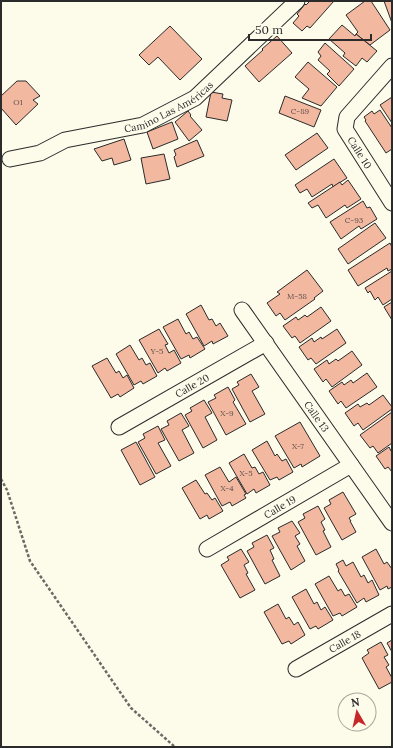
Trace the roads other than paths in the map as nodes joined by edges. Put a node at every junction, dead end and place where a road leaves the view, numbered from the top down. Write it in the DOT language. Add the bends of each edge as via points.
graph roads {
  1 [pos="297,1"];
  2 [pos="392,66"];
  3 [pos="10,160"];
  4 [pos="392,203"];
  5 [pos="242,310"];
  6 [pos="266,343"];
  7 [pos="119,427"];
  8 [pos="351,465"];
  9 [pos="392,523"];
  10 [pos="207,549"];
  11 [pos="392,614"];
  12 [pos="296,669"];
  1 -- 3 [label="street, Camino Las Américas" via="195,98 143,125 65,140 40,153"];
  2 -- 4 [label="street, Calle 10" via="347,117 345,129"];
  5 -- 6 [label="street, Calle 13"];
  6 -- 7 [label="street, Calle 20"];
  6 -- 8 [label="street, Calle 13"];
  8 -- 9 [label="street, Calle 13"];
  8 -- 10 [label="street, Calle 19"];
  11 -- 12 [label="street, Calle 18"];
}
